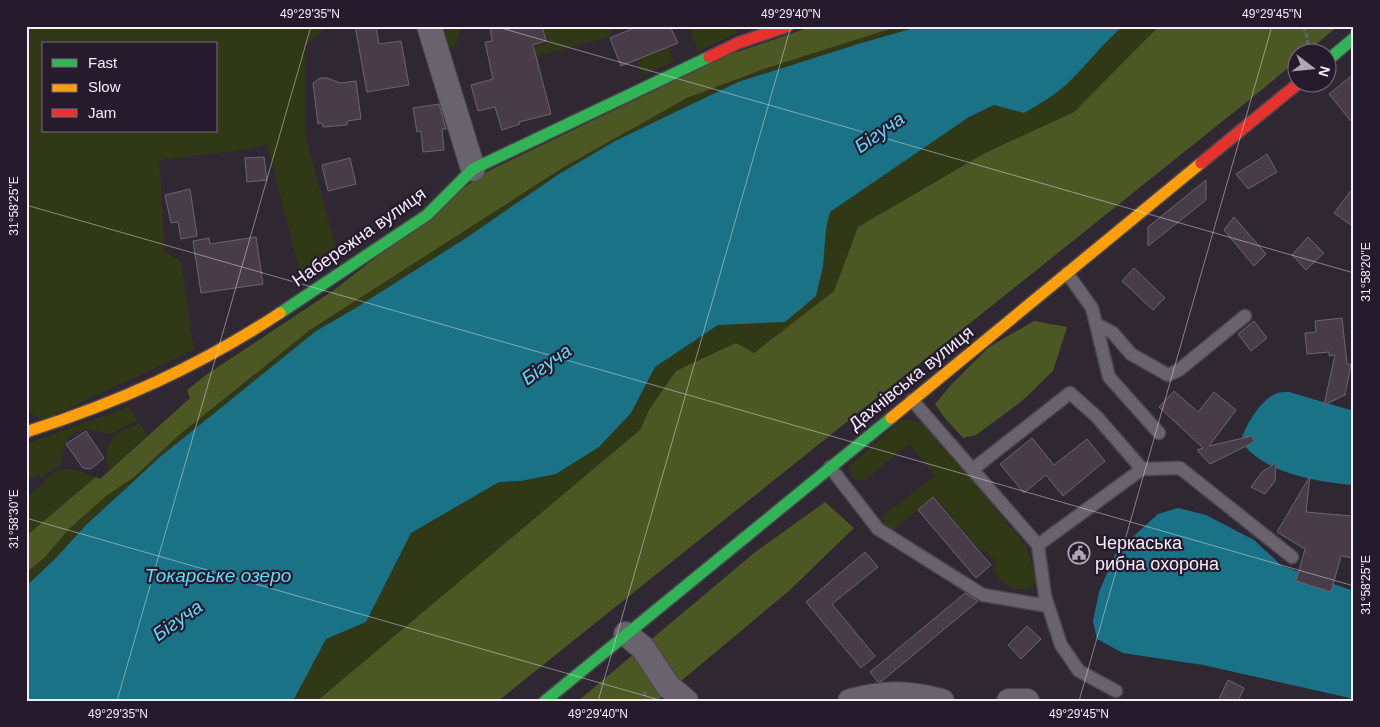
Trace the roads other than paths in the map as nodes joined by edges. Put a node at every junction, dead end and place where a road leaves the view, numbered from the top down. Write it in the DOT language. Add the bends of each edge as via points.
graph roads {
  1 [pos="429,26"];
  2 [pos="788,26"];
  3 [pos="1354,38"];
  4 [pos="1338,52"];
  5 [pos="1288,92"];
  6 [pos="473,169"];
  7 [pos="1068,273"];
  8 [pos="1245,316"];
  9 [pos="1096,324"];
  10 [pos="912,400"];
  11 [pos="26,432"];
  12 [pos="1159,433"];
  13 [pos="830,467"];
  14 [pos="973,469"];
  15 [pos="1142,469"];
  16 [pos="1038,545"];
  17 [pos="1292,557"];
  18 [pos="1048,606"];
  19 [pos="626,634"];
  20 [pos="1116,691"];
  21 [pos="545,701"];
  22 [pos="686,701"];
  23 [pos="850,701"];
  24 [pos="942,701"];
  25 [pos="1009,701"];
  26 [pos="1027,701"];
  1 -- 6 [label="street"];
  2 -- 6 [label="street, Набережна вулиця" via="738,43"];
  3 -- 4 [label="street"];
  5 -- 7 [label="street, Дахнівська вулиця"];
  6 -- 11 [label="street, Набережна вулиця" via="427,215 249,333 197,363 132,394"];
  7 -- 9 [label="lane" via="1092,308"];
  7 -- 10 [label="street, Дахнівська вулиця"];
  8 -- 9 [label="lane" via="1179,370 1168,375 1131,354 1113,334"];
  9 -- 12 [label="lane" via="1108,377"];
  10 -- 13 [label="street, Дахнівська вулиця"];
  10 -- 14 [label="lane"];
  13 -- 18 [label="lane" via="878,529 983,595"];
  13 -- 19 [label="street, Дахнівська вулиця"];
  14 -- 15 [label="lane" via="1070,393 1097,417"];
  14 -- 16 [label="lane"];
  15 -- 16 [label="lane"];
  15 -- 17 [label="lane" via="1180,468"];
  16 -- 18 [label="lane"];
  18 -- 20 [label="lane" via="1061,645 1080,671"];
  19 -- 21 [label="street, Дахнівська вулиця"];
  19 -- 22 [label="street" via="643,648 668,686"];
  23 -- 24 [label="street" via="875,694 916,694"];
  25 -- 26 [label="street"];
}
